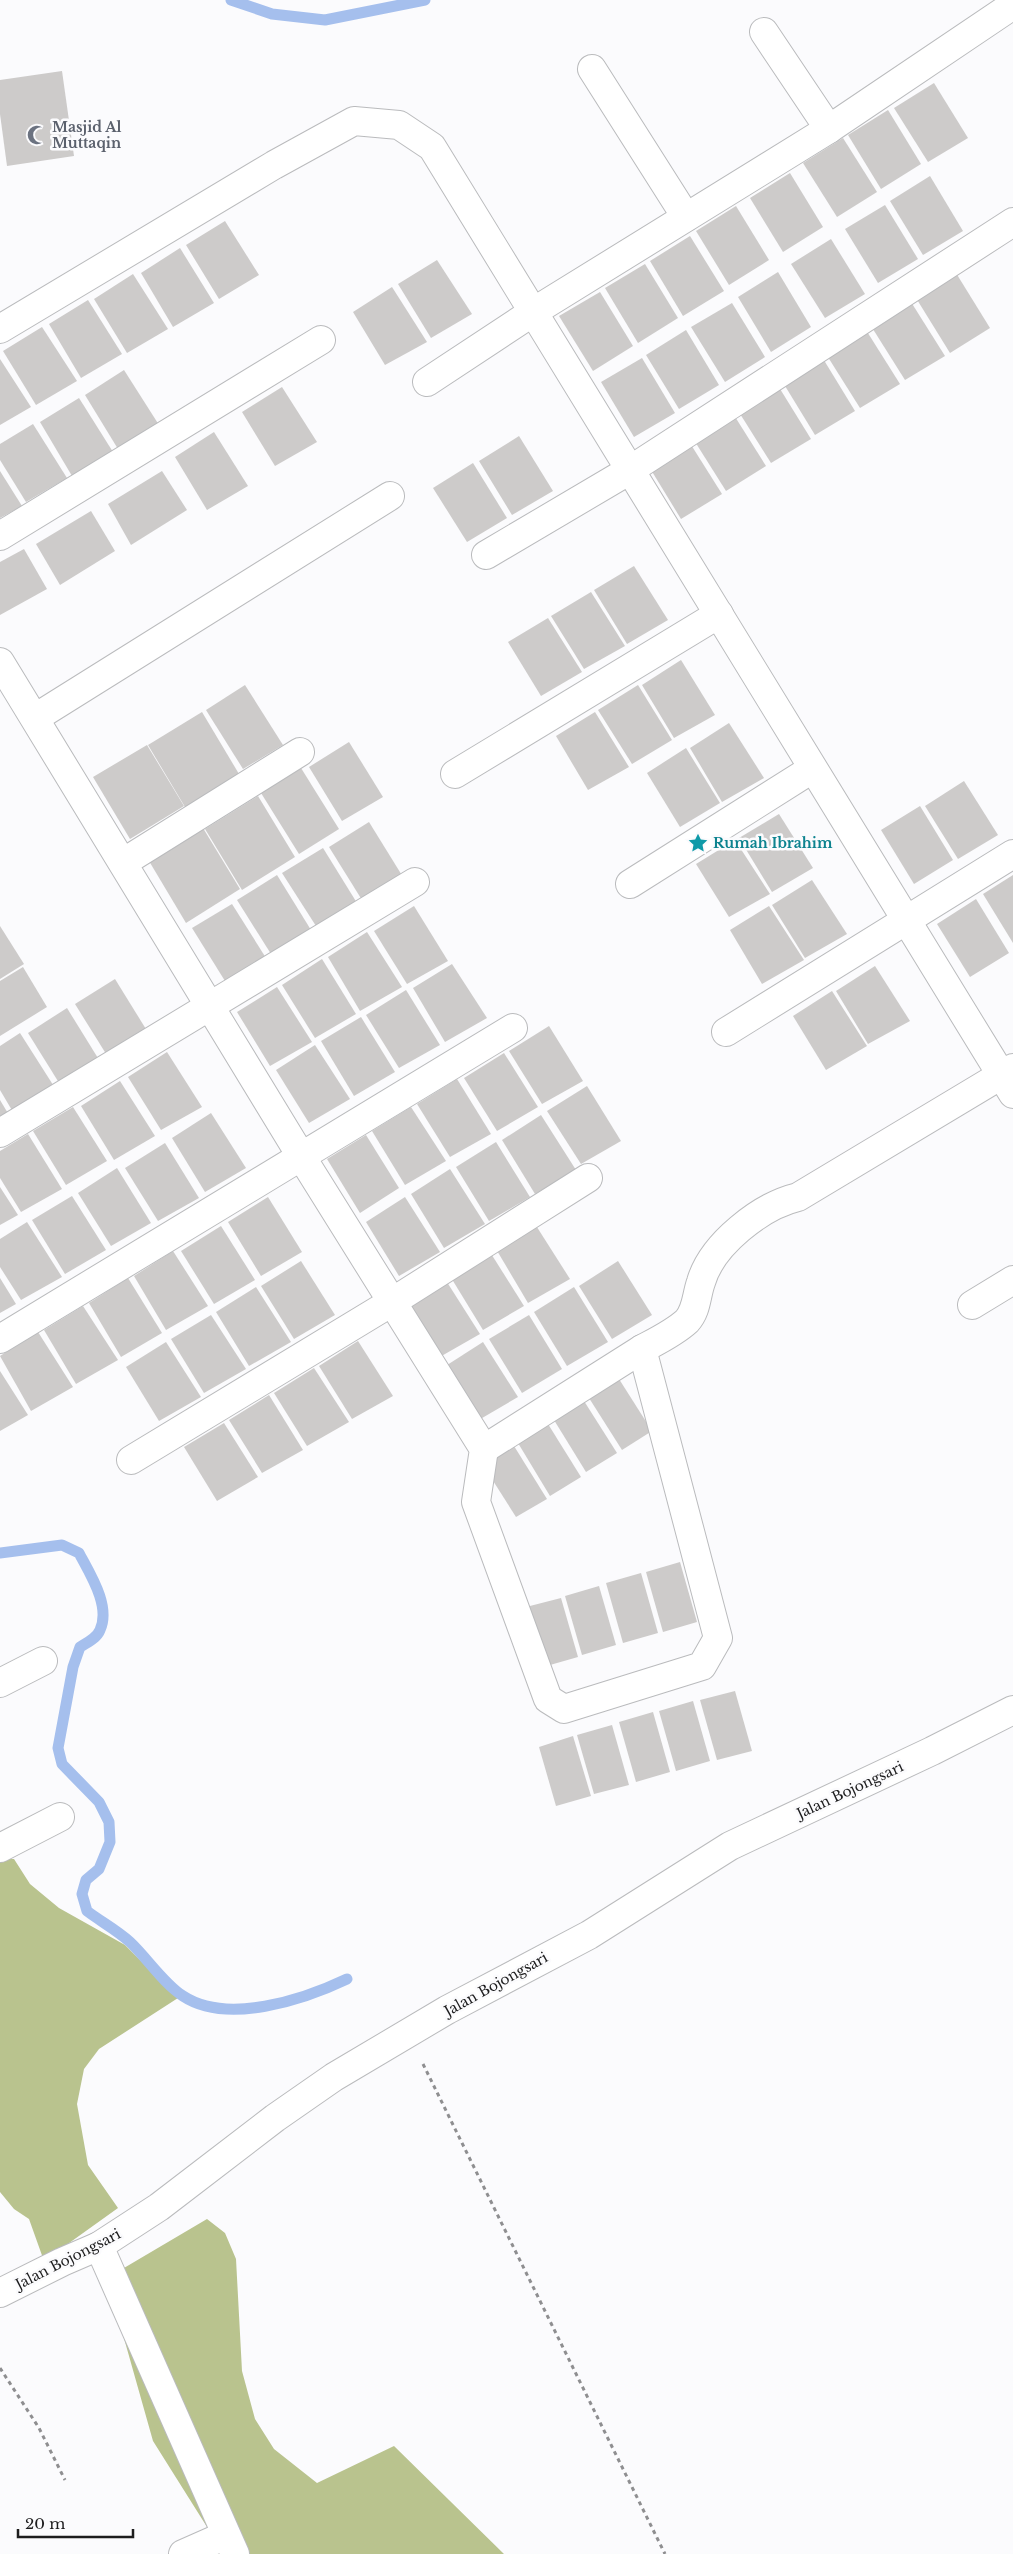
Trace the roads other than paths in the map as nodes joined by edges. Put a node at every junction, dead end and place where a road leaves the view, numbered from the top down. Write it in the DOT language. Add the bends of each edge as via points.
graph roads {
  1 [pos="1013,5"];
  2 [pos="764,32"];
  3 [pos="592,69"];
  4 [pos="828,129"];
  5 [pos="686,217"];
  6 [pos="1013,222"];
  7 [pos="533,312"];
  8 [pos="4,318"];
  9 [pos="321,340"];
  10 [pos="427,382"];
  11 [pos="630,470"];
  12 [pos="390,496"];
  13 [pos="0,536"];
  14 [pos="486,555"];
  15 [pos="719,614"];
  16 [pos="0,662"];
  17 [pos="35,718"];
  18 [pos="300,752"];
  19 [pos="812,770"];
  20 [pos="456,774"];
  21 [pos="1013,854"];
  22 [pos="124,862"];
  23 [pos="415,882"];
  24 [pos="630,884"];
  25 [pos="906,922"];
  26 [pos="210,1005"];
  27 [pos="513,1028"];
  28 [pos="726,1032"];
  29 [pos="1009,1079"];
  30 [pos="0,1134"];
  31 [pos="301,1156"];
  32 [pos="588,1178"];
  33 [pos="1013,1280"];
  34 [pos="392,1302"];
  35 [pos="972,1305"];
  36 [pos="0,1339"];
  37 [pos="642,1349"];
  38 [pos="484,1449"];
  39 [pos="131,1460"];
  40 [pos="43,1660"];
  41 [pos="0,1683"];
  42 [pos="1013,1710"];
  43 [pos="60,1817"];
  44 [pos="0,1848"];
  45 [pos="99,2246"];
  46 [pos="0,2293"];
  47 [pos="230,2545"];
  48 [pos="182,2554"];
  1 -- 4 [label="street"];
  2 -- 4 [label="street"];
  3 -- 5 [label="street"];
  4 -- 5 [label="street"];
  5 -- 7 [label="street"];
  6 -- 11 [label="street"];
  7 -- 8 [label="street" via="432,147 399,125 354,121"];
  7 -- 10 [label="street"];
  7 -- 11 [label="street"];
  9 -- 13 [label="street"];
  11 -- 14 [label="street"];
  11 -- 15 [label="street"];
  12 -- 17 [label="street"];
  15 -- 19 [label="street"];
  15 -- 20 [label="street"];
  16 -- 17 [label="street"];
  17 -- 22 [label="street"];
  18 -- 22 [label="street"];
  19 -- 24 [label="street"];
  19 -- 25 [label="street"];
  21 -- 25 [label="street"];
  22 -- 26 [label="street"];
  23 -- 26 [label="street"];
  25 -- 28 [label="street"];
  25 -- 29 [label="street"];
  26 -- 30 [label="street"];
  26 -- 31 [label="street"];
  27 -- 31 [label="street"];
  29 -- 37 [label="street" via="798,1197 781,1201 755,1216 709,1264 701,1281 694,1312 666,1337"];
  31 -- 34 [label="street"];
  31 -- 36 [label="street"];
  32 -- 34 [label="street"];
  33 -- 35 [label="street"];
  34 -- 38 [label="street"];
  34 -- 39 [label="street"];
  37 -- 38 [label="street"];
  37 -- 38 [label="street" via="718,1638 702,1666 564,1709 548,1699 476,1502"];
  40 -- 41 [label="street"];
  42 -- 45 [label="street, Jalan Bojongsari" via="730,1846 589,1935 407,2033 282,2112 159,2207"];
  43 -- 44 [label="street"];
  45 -- 46 [label="street, Jalan Bojongsari"];
  45 -- 47 [label="street"];
  47 -- 48 [label="street"];
}
